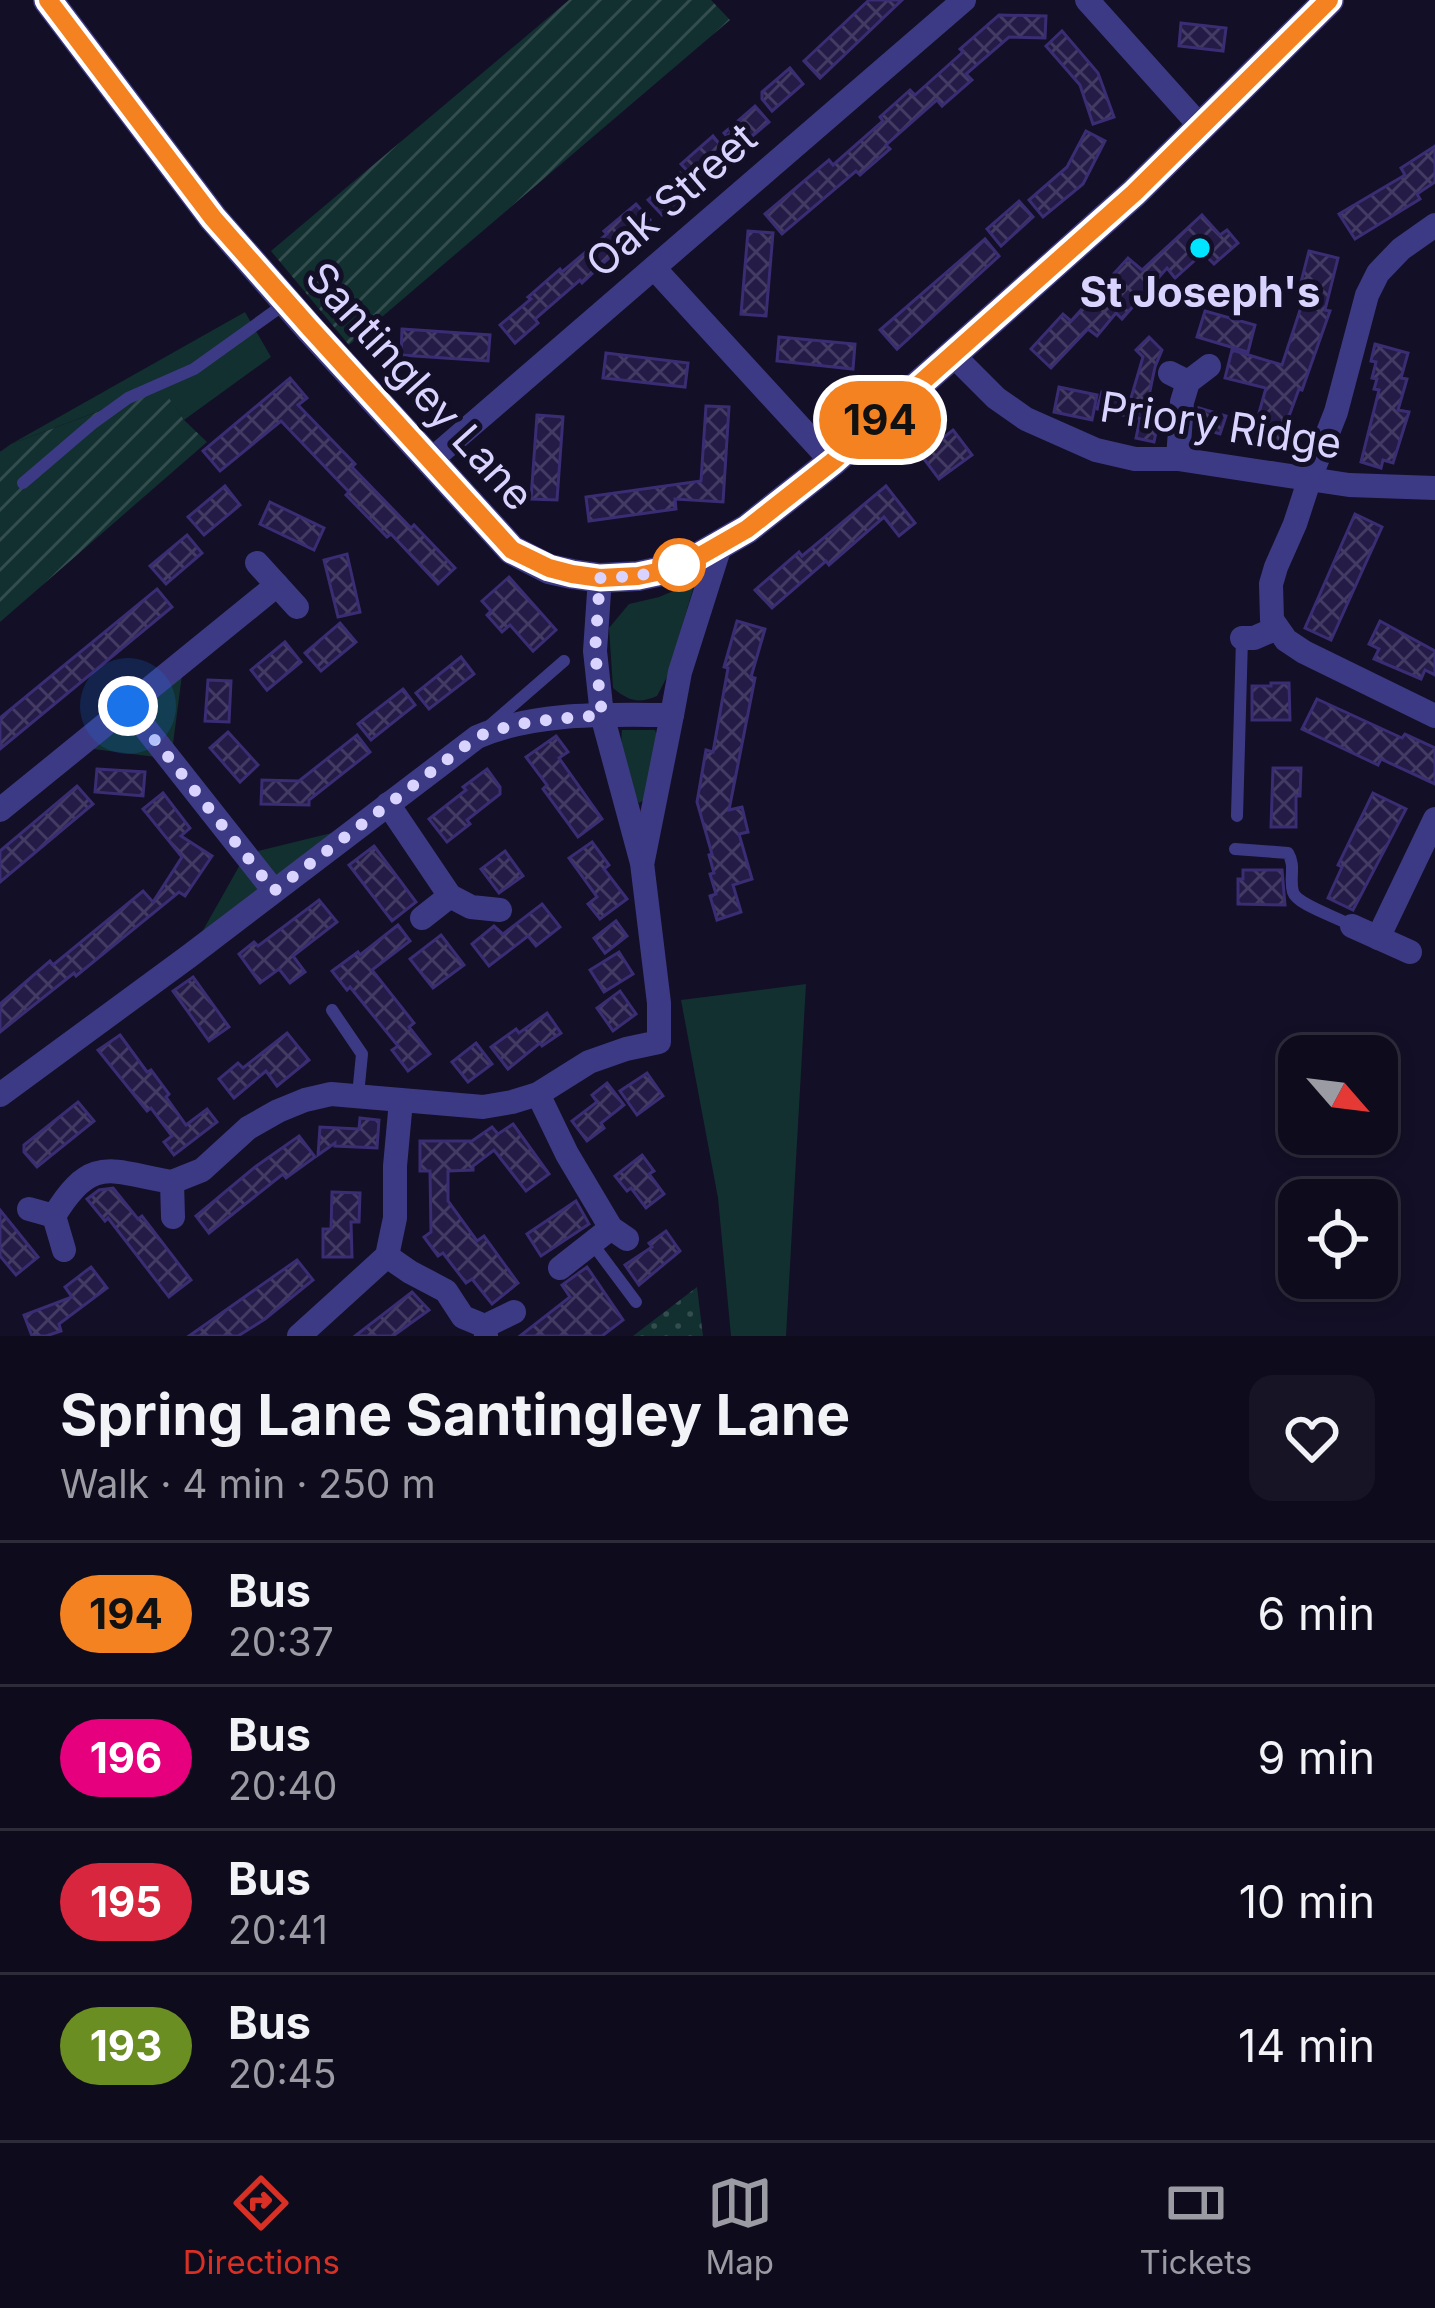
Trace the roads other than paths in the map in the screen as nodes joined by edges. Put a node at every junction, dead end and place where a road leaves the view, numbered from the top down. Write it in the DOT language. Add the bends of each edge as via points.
graph roads {
  1 [pos="48,0"];
  2 [pos="964,0"];
  3 [pos="1087,0"];
  4 [pos="1330,0"];
  5 [pos="1202,128"];
  6 [pos="1435,225"];
  7 [pos="654,268"];
  8 [pos="287,302"];
  9 [pos="952,355"];
  10 [pos="1209,366"];
  11 [pos="1178,459"];
  12 [pos="430,460"];
  13 [pos="832,462"];
  14 [pos="1310,478"];
  15 [pos="23,483"];
  16 [pos="1435,488"];
  17 [pos="720,545"];
  18 [pos="257,563"];
  19 [pos="600,578"];
  20 [pos="277,585"];
  21 [pos="297,607"];
  22 [pos="1277,628"];
  23 [pos="1242,638"];
  24 [pos="564,661"];
  25 [pos="128,706"];
  26 [pos="602,715"];
  27 [pos="673,715"];
  28 [pos="1435,716"];
  29 [pos="477,737"];
  30 [pos="388,804"];
  31 [pos="0,810"];
  32 [pos="1237,816"];
  33 [pos="1435,819"];
  34 [pos="1234,849"];
  35 [pos="642,863"];
  36 [pos="274,891"];
  37 [pos="450,896"];
  38 [pos="500,910"];
  39 [pos="422,919"];
  40 [pos="1352,926"];
  41 [pos="1378,938"];
  42 [pos="1410,952"];
  43 [pos="332,1010"];
  44 [pos="538,1094"];
  45 [pos="0,1095"];
  46 [pos="358,1095"];
  47 [pos="401,1101"];
  48 [pos="172,1183"];
  49 [pos="173,1217"];
  50 [pos="610,1236"];
  51 [pos="64,1250"];
  52 [pos="387,1256"];
  53 [pos="560,1268"];
  54 [pos="636,1302"];
  55 [pos="514,1312"];
  56 [pos="486,1331"];
  57 [pos="299,1336"];
  1 -- 8 [label="street, Santingley Lane"];
  2 -- 7 [label="street, Oak Street"];
  3 -- 5 [label="street"];
  4 -- 5 [label="street, Santingley Lane"];
  5 -- 9 [label="street, Santingley Lane"];
  6 -- 14 [label="street" via="1378,273 1367,295"];
  7 -- 12 [label="street, Oak Street"];
  7 -- 13 [label="street"];
  8 -- 12 [label="street, Santingley Lane"];
  8 -- 15 [label="lane" via="194,369 128,398"];
  9 -- 11 [label="street, Priory Ridge" via="996,398 1055,434 1135,459"];
  9 -- 13 [label="street, Santingley Lane"];
  10 -- 11 [label="street" via="1179,378"];
  11 -- 14 [label="street, Priory Ridge"];
  12 -- 19 [label="street, Santingley Lane" via="512,550"];
  13 -- 17 [label="street, Santingley Lane"];
  14 -- 16 [label="street, Priory Ridge"];
  14 -- 22 [label="street" via="1271,584"];
  17 -- 19 [label="street, Santingley Lane" via="666,570"];
  17 -- 27 [label="street"];
  18 -- 20 [label="street"];
  19 -- 26 [label="street" via="595,651"];
  20 -- 21 [label="street"];
  20 -- 25 [label="street"];
  22 -- 23 [label="street"];
  22 -- 28 [label="street" via="1304,652"];
  23 -- 32 [label="lane"];
  24 -- 29 [label="lane"];
  25 -- 31 [label="street"];
  25 -- 36 [label="street"];
  26 -- 27 [label="street"];
  26 -- 29 [label="street" via="532,721"];
  26 -- 35 [label="street"];
  27 -- 35 [label="street"];
  29 -- 30 [label="street"];
  30 -- 36 [label="street"];
  30 -- 37 [label="street"];
  33 -- 41 [label="street"];
  34 -- 40 [label="lane" via="1288,853 1298,901"];
  35 -- 44 [label="street" via="659,1042 589,1062"];
  36 -- 45 [label="street"];
  37 -- 38 [label="street"];
  37 -- 39 [label="street"];
  40 -- 41 [label="street"];
  41 -- 42 [label="street"];
  43 -- 46 [label="lane" via="362,1054"];
  44 -- 47 [label="street" via="483,1107"];
  44 -- 50 [label="street"];
  46 -- 47 [label="street"];
  46 -- 48 [label="street" via="331,1094 278,1111 202,1170"];
  47 -- 52 [label="street"];
  48 -- 49 [label="street"];
  48 -- 51 [label="street" via="125,1171 86,1176 41,1213"];
  50 -- 53 [label="street"];
  50 -- 54 [label="lane"];
  52 -- 56 [label="street" via="446,1291 463,1317"];
  52 -- 57 [label="street"];
  55 -- 56 [label="street"];
}
